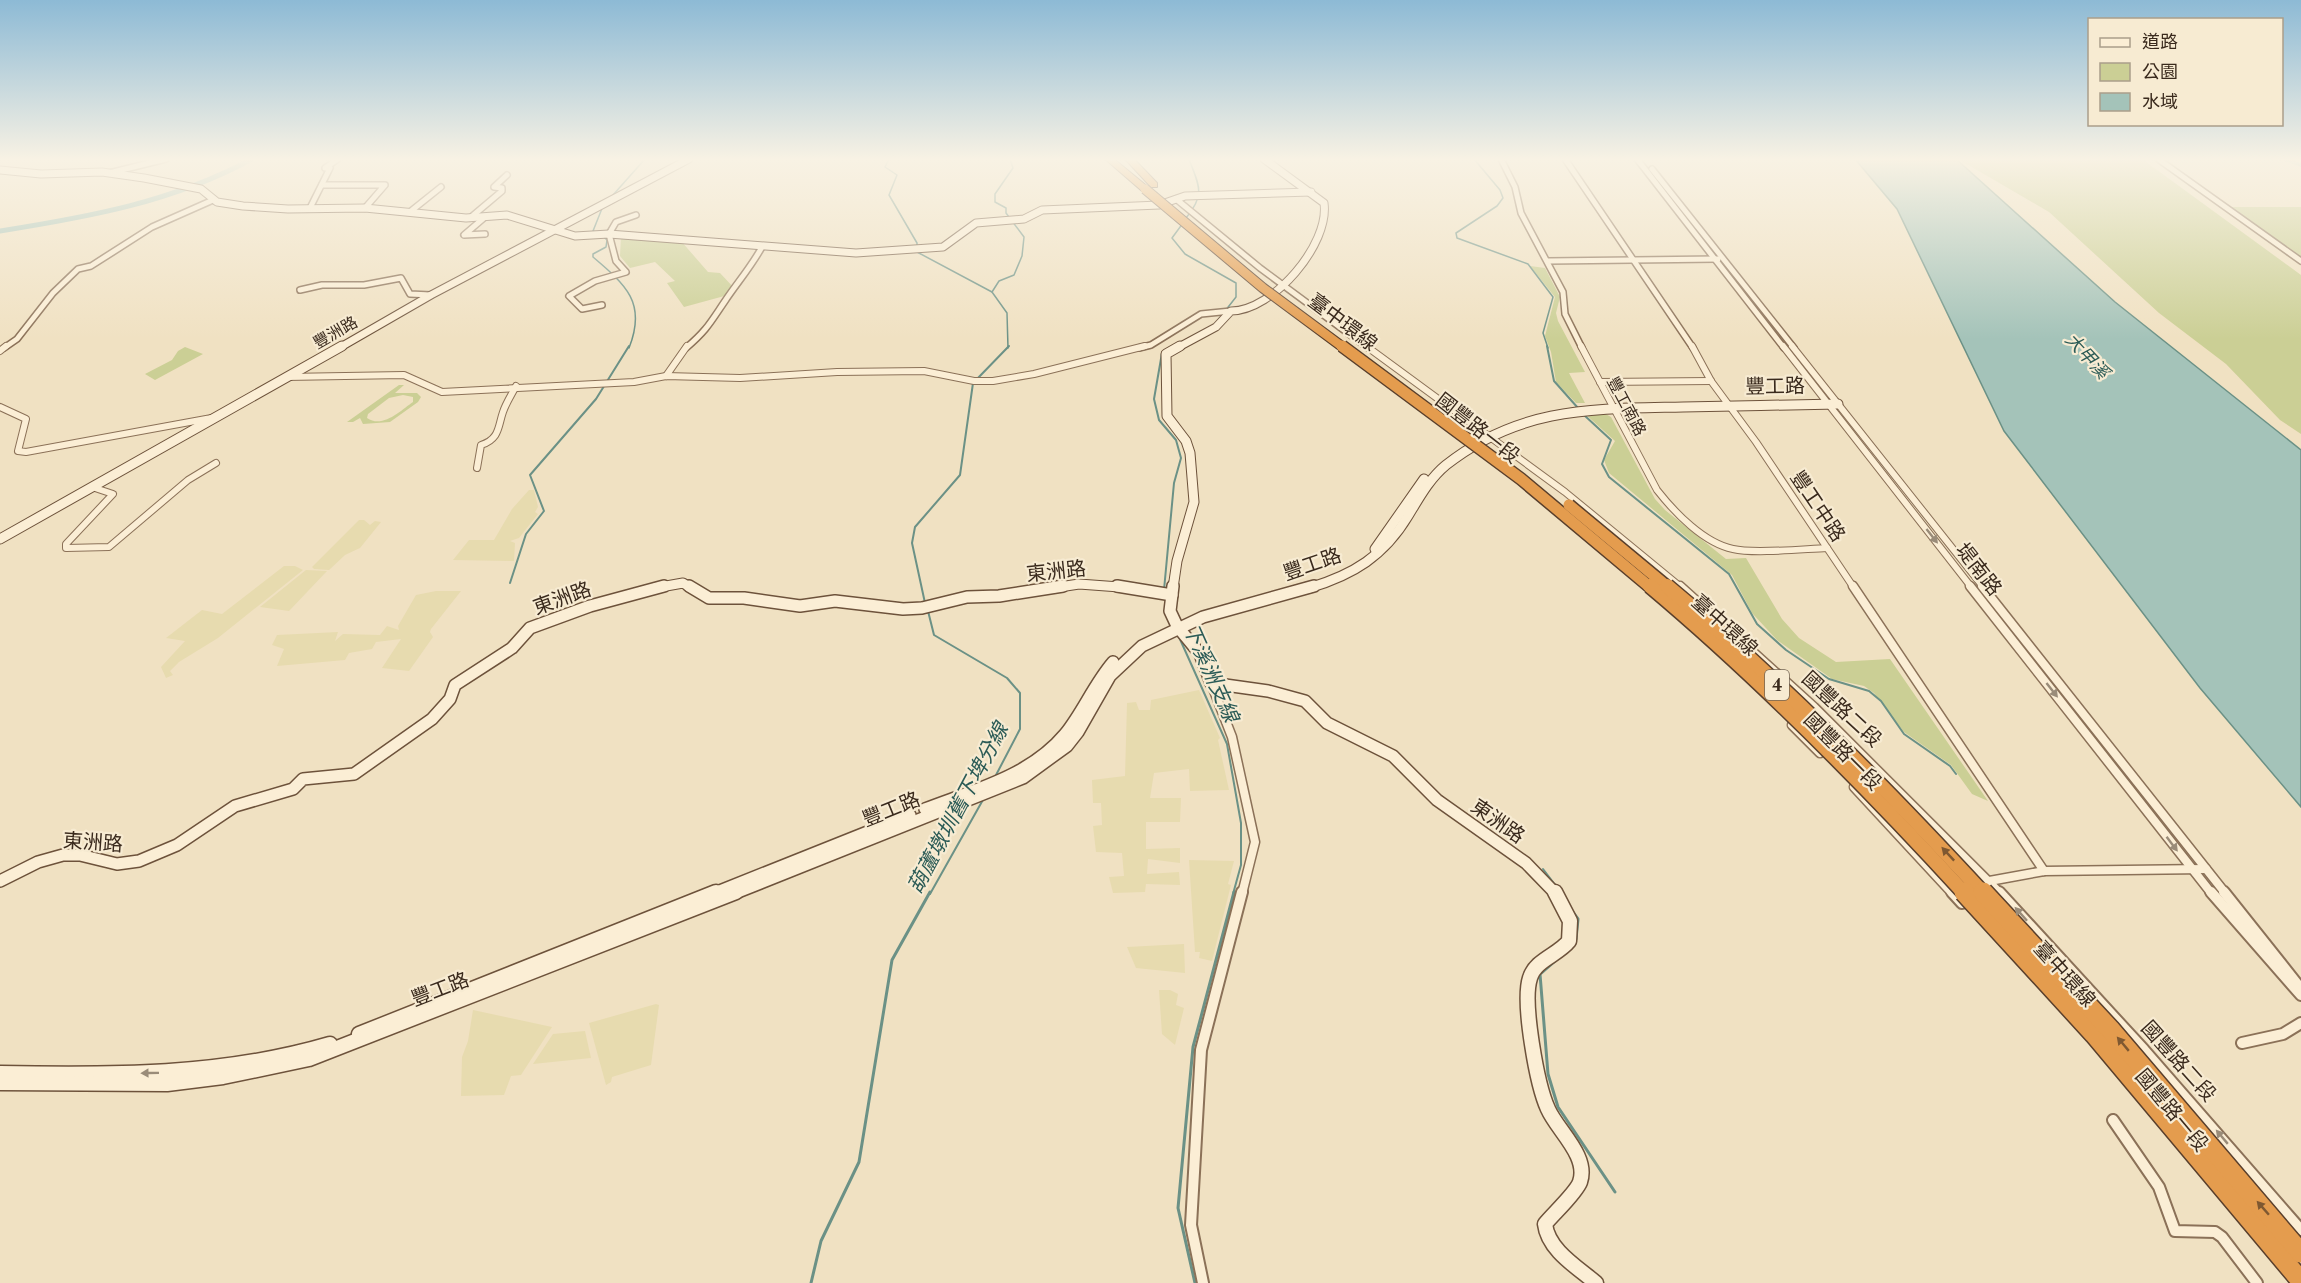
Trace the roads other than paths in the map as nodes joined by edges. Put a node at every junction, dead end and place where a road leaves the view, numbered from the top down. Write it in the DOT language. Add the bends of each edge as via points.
graph roads {
  1 [pos="170,219"];
  2 [pos="482,219"];
  3 [pos="524,219"];
  4 [pos="574,219"];
  5 [pos="625,219"];
  6 [pos="1024,219"];
  7 [pos="1176,219"];
  8 [pos="1186,219"];
  9 [pos="1189,219"];
  10 [pos="1200,219"];
  11 [pos="1326,219"];
  12 [pos="1524,219"];
  13 [pos="1605,219"];
  14 [pos="1686,219"];
  15 [pos="1689,219"];
  16 [pos="2242,219"];
  17 [pos="555,229"];
  18 [pos="485,234"];
  19 [pos="609,234"];
  20 [pos="762,247"];
  21 [pos="1719,259"];
  22 [pos="1632,260"];
  23 [pos="1548,261"];
  24 [pos="2301,261"];
  25 [pos="1284,286"];
  26 [pos="300,290"];
  27 [pos="430,295"];
  28 [pos="1269,296"];
  29 [pos="602,305"];
  30 [pos="1231,311"];
  31 [pos="0,351"];
  32 [pos="666,376"];
  33 [pos="286,377"];
  34 [pos="1712,381"];
  35 [pos="1600,382"];
  36 [pos="516,386"];
  37 [pos="1832,402"];
  38 [pos="1730,404"];
  39 [pos="1612,406"];
  40 [pos="0,407"];
  41 [pos="218,416"];
  42 [pos="1490,436"];
  43 [pos="1472,445"];
  44 [pos="216,462"];
  45 [pos="477,468"];
  46 [pos="95,488"];
  47 [pos="0,539"];
  48 [pos="1827,548"];
  49 [pos="1172,595"];
  50 [pos="1176,624"];
  51 [pos="1211,683"];
  52 [pos="976,794"];
  53 [pos="2191,869"];
  54 [pos="2206,869"];
  55 [pos="2044,871"];
  56 [pos="1990,880"];
  57 [pos="0,881"];
  58 [pos="1952,892"];
  59 [pos="2301,989"];
  60 [pos="2301,995"];
  61 [pos="2301,1023"];
  62 [pos="2242,1043"];
  63 [pos="0,1073"];
  64 [pos="0,1083"];
  65 [pos="2113,1120"];
  66 [pos="2301,1230"];
  67 [pos="2301,1253"];
  68 [pos="2301,1281"];
  69 [pos="1203,1283"];
  70 [pos="1596,1283"];
  71 [pos="2257,1283"];
  72 [pos="2291,1283"];
  1 -- 31 [label="street" via="91,266 78,269 53,293 17,339"];
  2 -- 18 [label="street" via="464,235"];
  3 -- 17 [label="street"];
  4 -- 17 [label="street, 豐洲路"];
  5 -- 19 [label="street" via="616,222"];
  6 -- 20 [label="street" via="984,220 938,248 856,253"];
  7 -- 28 [label="street, 國豐路一段"];
  8 -- 68 [label="highway, 臺中環線 / 4, bridge" via="1263,288 1521,479 1715,640 1971,899 2094,1034"];
  67 -- 9 [label="highway, 臺中環線 / 4, one-way, bridge" via="2110,1029 1913,817 1728,637 1531,475"];
  10 -- 25 [label="street, 國豐路二段"];
  11 -- 25 [label="street"];
  12 -- 23 [label="street, 豐工南路"];
  13 -- 22 [label="street, 豐工中路"];
  14 -- 21 [label="street, 堤南路"];
  15 -- 21 [label="street, 堤南路"];
  16 -- 24 [label="street"];
  17 -- 19 [label="street" via="575,236"];
  17 -- 27 [label="street, 豐洲路"];
  19 -- 20 [label="street"];
  19 -- 29 [label="street" via="616,261 626,272 595,281 569,296 582,309"];
  20 -- 32 [label="street" via="709,328 681,352"];
  21 -- 22 [label="street"];
  21 -- 37 [label="street, 堤南路"];
  22 -- 23 [label="street"];
  22 -- 34 [label="street, 豐工中路"];
  23 -- 35 [label="street, 豐工南路" via="1565,299 1566,319"];
  25 -- 28 [label="street"];
  25 -- 42 [label="street, 國豐路二段"];
  26 -- 27 [label="street" via="337,282 360,285 398,278 403,279 410,294"];
  27 -- 33 [label="street, 豐洲路"];
  28 -- 30 [label="street" via="1250,309"];
  28 -- 43 [label="street, 國豐路一段"];
  30 -- 32 [label="street" via="1201,314 1151,345 1001,380 974,381 909,371 740,378"];
  30 -- 49 [label="street" via="1216,327 1169,351 1165,359 1167,416 1188,447 1194,502"];
  32 -- 36 [label="street" via="634,382"];
  33 -- 36 [label="street" via="404,375 438,392"];
  33 -- 41 [label="street, 豐洲路"];
  34 -- 35 [label="street"];
  34 -- 38 [label="street, 豐工中路"];
  35 -- 39 [label="street, 豐工南路"];
  36 -- 45 [label="street" via="502,413 501,428 481,445"];
  37 -- 38 [label="street, 豐工路"];
  37 -- 53 [label="street, 堤南路, one-way"];
  37 -- 54 [label="street, 堤南路"];
  38 -- 39 [label="street, 豐工路"];
  38 -- 48 [label="street, 豐工中路"];
  39 -- 42 [label="street, 豐工路" via="1578,407"];
  39 -- 48 [label="street, 豐工南路" via="1665,502 1718,544 1735,550"];
  40 -- 41 [label="street" via="26,419 18,452"];
  41 -- 46 [label="street, 豐洲路"];
  42 -- 43 [label="street, 豐工路"];
  42 -- 56 [label="street, 國豐路二段" via="1633,546 1737,635"];
  43 -- 50 [label="street, 豐工路" via="1441,469 1417,500 1394,541 1362,567 1317,585"];
  43 -- 58 [label="street, 國豐路一段" via="1607,553 1724,660 1836,768"];
  44 -- 46 [label="street" via="188,480 109,547 66,548 113,494"];
  46 -- 47 [label="street, 豐洲路"];
  48 -- 55 [label="street, 豐工中路"];
  49 -- 50 [label="street" via="1170,611"];
  49 -- 57 [label="street, 東洲路" via="1079,584 897,609 835,601 795,606 744,598 709,598 679,583 613,599 530,628 512,648 455,686 450,699 432,719 354,774 303,779 293,789 235,806 177,845 140,861 117,864 63,855 38,862"];
  50 -- 51 [label="street" via="1200,654"];
  50 -- 52 [label="street, 豐工路" via="1122,661 1110,674 1077,734 1061,752 1045,765"];
  51 -- 69 [label="street" via="1232,737 1255,842 1201,1050 1191,1225"];
  51 -- 70 [label="street, 東洲路" via="1261,690 1310,703 1324,721 1394,756 1444,805 1542,875 1567,912 1571,936 1565,947 1533,971 1528,981 1527,1002 1547,1107 1581,1161 1582,1170 1580,1183 1544,1229 1551,1244"];
  52 -- 63 [label="street, 豐工路, one-way" via="319,1048 230,1067 170,1072"];
  52 -- 64 [label="street, 豐工路" via="309,1059 166,1084"];
  53 -- 54 [label="street"];
  53 -- 55 [label="street"];
  53 -- 60 [label="street, 堤南路"];
  54 -- 59 [label="street, 堤南路"];
  55 -- 56 [label="street"];
  56 -- 58 [label="street"];
  66 -- 56 [label="street, 國豐路二段, one-way" via="2155,1059"];
  58 -- 72 [label="street, 國豐路一段" via="2150,1109"];
  61 -- 62 [label="street" via="2283,1034"];
  65 -- 71 [label="street" via="2157,1188 2175,1231 2215,1232"];
}
